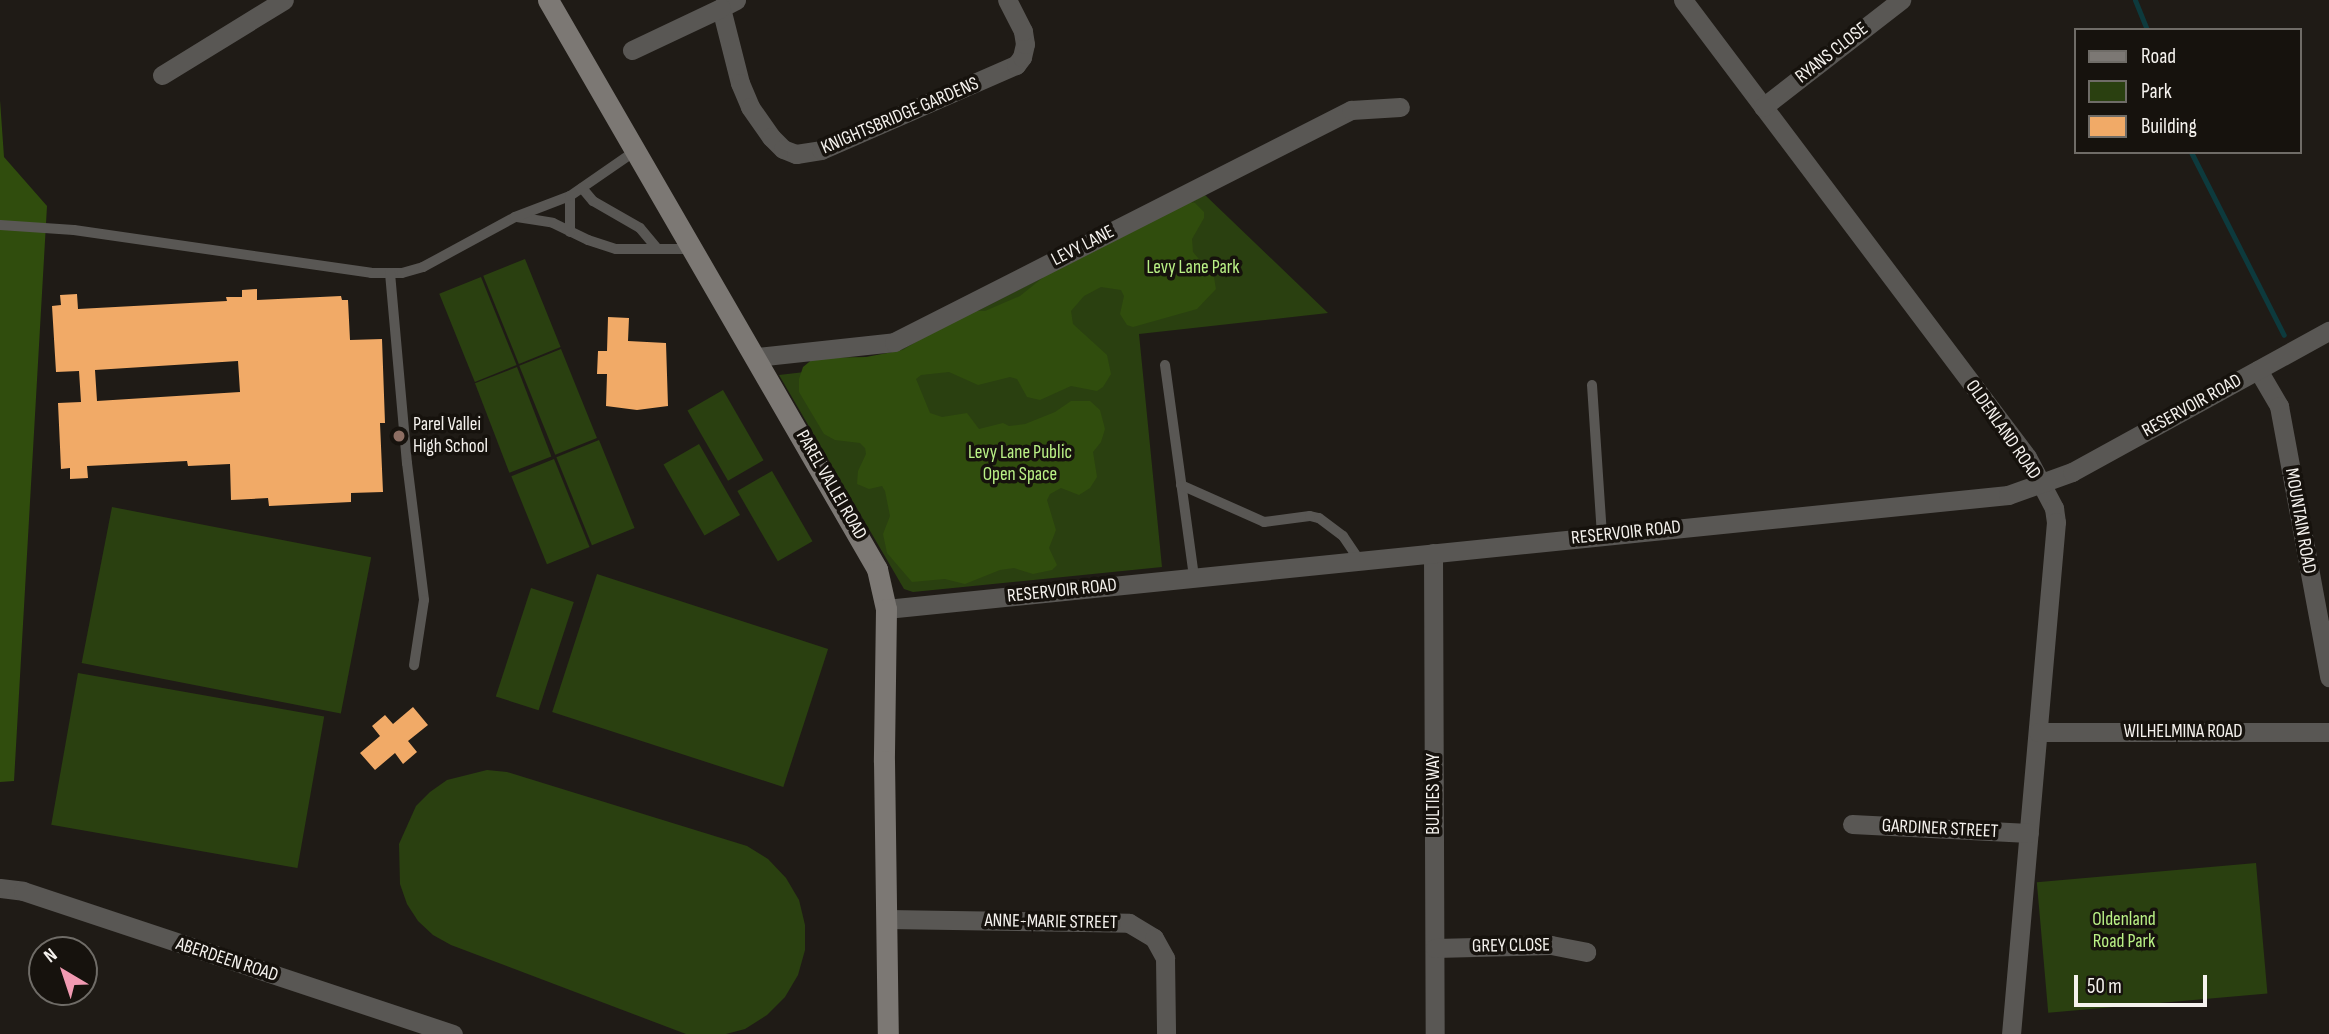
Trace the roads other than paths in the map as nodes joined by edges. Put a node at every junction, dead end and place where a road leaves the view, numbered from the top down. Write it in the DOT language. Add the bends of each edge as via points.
graph roads {
  1 [pos="284,0"];
  2 [pos="548,0"];
  3 [pos="1007,0"];
  4 [pos="1683,0"];
  5 [pos="1901,0"];
  6 [pos="728,4"];
  7 [pos="632,50"];
  8 [pos="162,75"];
  9 [pos="1400,107"];
  10 [pos="1763,107"];
  11 [pos="636,151"];
  12 [pos="582,188"];
  13 [pos="570,197"];
  14 [pos="515,217"];
  15 [pos="0,225"];
  16 [pos="570,232"];
  17 [pos="657,248"];
  18 [pos="693,249"];
  19 [pos="390,273"];
  20 [pos="2329,331"];
  21 [pos="757,358"];
  22 [pos="1165,365"];
  23 [pos="2259,370"];
  24 [pos="1592,385"];
  25 [pos="2040,483"];
  26 [pos="1181,485"];
  27 [pos="1602,536"];
  28 [pos="1433,553"];
  29 [pos="1360,561"];
  30 [pos="1194,578"];
  31 [pos="886,609"];
  32 [pos="414,664"];
  33 [pos="2329,677"];
  34 [pos="2038,732"];
  35 [pos="2329,732"];
  36 [pos="1852,824"];
  37 [pos="2029,833"];
  38 [pos="0,888"];
  39 [pos="887,919"];
  40 [pos="1435,948"];
  41 [pos="1586,953"];
  42 [pos="453,1034"];
  43 [pos="888,1034"];
  44 [pos="1166,1034"];
  45 [pos="1435,1034"];
  46 [pos="2011,1034"];
  1 -- 8 [label="street"];
  2 -- 11 [label="street, PAREL VALLEI ROAD"];
  3 -- 6 [label="street, KNIGHTSBRIDGE GARDENS" via="1025,44 1016,65 821,150 796,154 779,146 750,107 740,83"];
  4 -- 10 [label="street, OLDENLAND ROAD"];
  5 -- 10 [label="street, RYANS CLOSE"];
  6 -- 7 [label="street, KNIGHTSBRIDGE GARDENS"];
  9 -- 21 [label="street, LEVY LANE" via="1351,110 894,342"];
  10 -- 25 [label="street, OLDENLAND ROAD" via="2027,457"];
  11 -- 12 [label="lane"];
  11 -- 18 [label="street, PAREL VALLEI ROAD"];
  12 -- 13 [label="lane"];
  12 -- 17 [label="lane" via="593,201 639,228"];
  13 -- 14 [label="lane"];
  13 -- 16 [label="lane"];
  14 -- 16 [label="lane" via="544,220"];
  14 -- 19 [label="lane" via="423,267"];
  15 -- 19 [label="lane" via="74,230"];
  16 -- 17 [label="lane" via="616,249"];
  17 -- 18 [label="lane"];
  18 -- 21 [label="street, PAREL VALLEI ROAD"];
  19 -- 32 [label="lane" via="425,605"];
  20 -- 23 [label="street, RESERVOIR ROAD"];
  21 -- 31 [label="street, PAREL VALLEI ROAD" via="869,550"];
  22 -- 26 [label="lane"];
  23 -- 25 [label="street, RESERVOIR ROAD" via="2072,471"];
  23 -- 33 [label="street, MOUNTAIN ROAD" via="2279,406"];
  24 -- 27 [label="lane"];
  25 -- 27 [label="street, RESERVOIR ROAD" via="2008,495"];
  25 -- 34 [label="street, OLDENLAND ROAD" via="2056,522"];
  26 -- 29 [label="lane" via="1264,522 1319,518 1343,536"];
  26 -- 30 [label="lane"];
  27 -- 28 [label="street, RESERVOIR ROAD"];
  28 -- 29 [label="street, RESERVOIR ROAD"];
  28 -- 40 [label="street, BULTIES WAY"];
  29 -- 30 [label="street, RESERVOIR ROAD"];
  30 -- 31 [label="street, RESERVOIR ROAD"];
  31 -- 39 [label="street, PAREL VALLEI ROAD"];
  34 -- 35 [label="street, WILHELMINA ROAD"];
  34 -- 37 [label="street, OLDENLAND ROAD"];
  36 -- 37 [label="street, GARDINER STREET"];
  37 -- 46 [label="street, OLDENLAND ROAD"];
  38 -- 42 [label="street, ABERDEEN ROAD" via="23,891"];
  39 -- 43 [label="street, PAREL VALLEI ROAD"];
  39 -- 44 [label="street, ANNE-MARIE STREET" via="1129,923 1154,938 1165,958"];
  40 -- 41 [label="street, GREY CLOSE" via="1551,945"];
  40 -- 45 [label="street, BULTIES WAY"];
}
